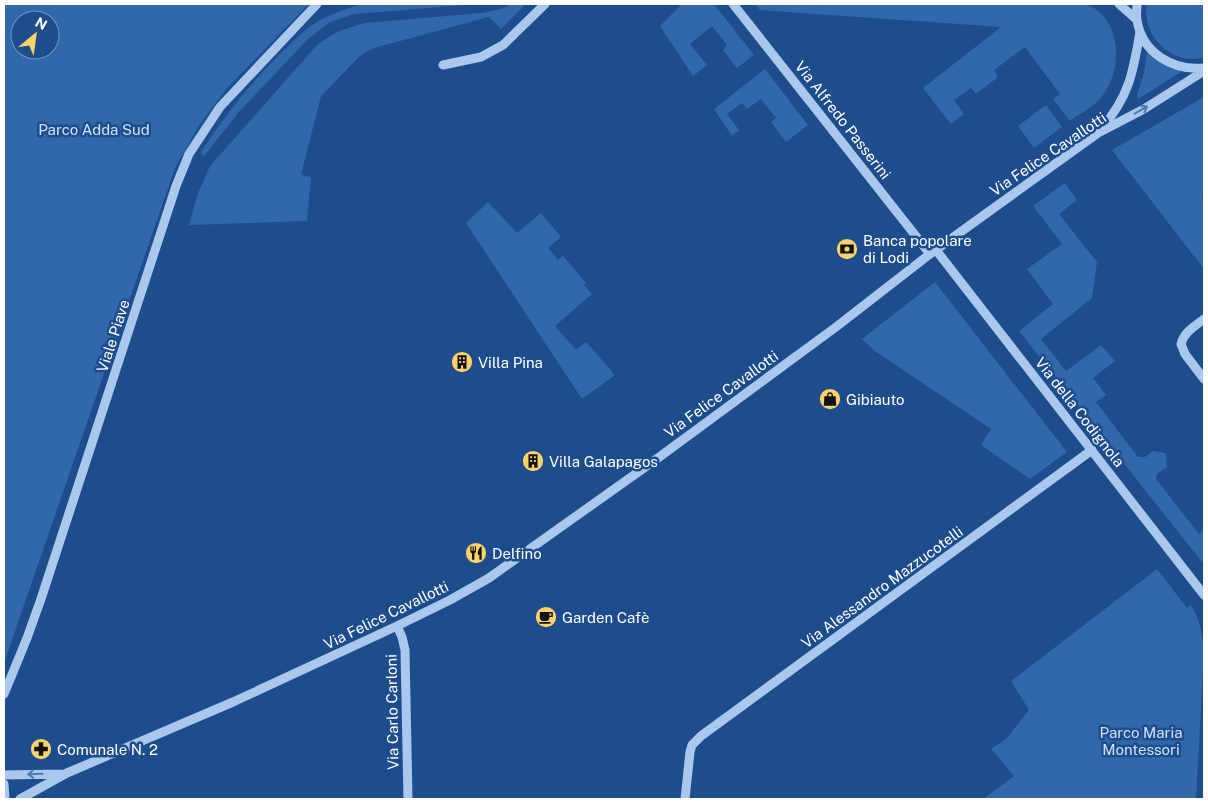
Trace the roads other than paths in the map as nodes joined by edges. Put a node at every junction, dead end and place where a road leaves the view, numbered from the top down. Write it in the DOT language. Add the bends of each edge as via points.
graph roads {
  1 [pos="317,4"];
  2 [pos="323,4"];
  3 [pos="545,4"];
  4 [pos="733,4"];
  5 [pos="1119,4"];
  6 [pos="1137,4"];
  7 [pos="302,19"];
  8 [pos="1137,20"];
  9 [pos="1140,32"];
  10 [pos="443,65"];
  11 [pos="1204,69"];
  12 [pos="1098,133"];
  13 [pos="933,252"];
  14 [pos="1204,319"];
  15 [pos="1204,380"];
  16 [pos="1092,450"];
  17 [pos="1203,591"];
  18 [pos="397,626"];
  19 [pos="4,694"];
  20 [pos="67,774"];
  21 [pos="4,775"];
  22 [pos="4,784"];
  23 [pos="5,799"];
  24 [pos="20,799"];
  25 [pos="408,799"];
  26 [pos="685,799"];
  1 -- 7 [label="street, Viale Piave"];
  2 -- 7 [label="street, Viale Piave"];
  3 -- 10 [label="street" via="503,45 481,57"];
  4 -- 13 [label="street, Via Alfredo Passerini"];
  5 -- 8 [label="street"];
  6 -- 8 [label="street, Via Felice Cavallotti"];
  7 -- 19 [label="street, Viale Piave" via="220,107 183,167 41,599"];
  8 -- 9 [label="street, Via Felice Cavallotti"];
  9 -- 11 [label="street, Via Felice Cavallotti" via="1148,46 1165,61 1181,67"];
  9 -- 12 [label="street" via="1130,85"];
  12 -- 11 [label="street, Via Felice Cavallotti, one-way" via="1144,109"];
  12 -- 13 [label="street, Via Felice Cavallotti"];
  13 -- 16 [label="street, Via della Codignola"];
  13 -- 18 [label="street, Via Felice Cavallotti" via="779,370 547,538 478,584"];
  14 -- 15 [label="street" via="1184,336 1181,344 1184,354"];
  16 -- 17 [label="street, Via della Codignola"];
  16 -- 26 [label="street, Via Alessandro Mazzucotelli" via="701,736 692,745"];
  18 -- 20 [label="street, Via Felice Cavallotti"];
  18 -- 25 [label="street, Via Carlo Carloni" via="405,650"];
  20 -- 21 [label="street, Via Felice Cavallotti, one-way"];
  20 -- 24 [label="street, Via Felice Cavallotti"];
  22 -- 23 [label="street"];
}
